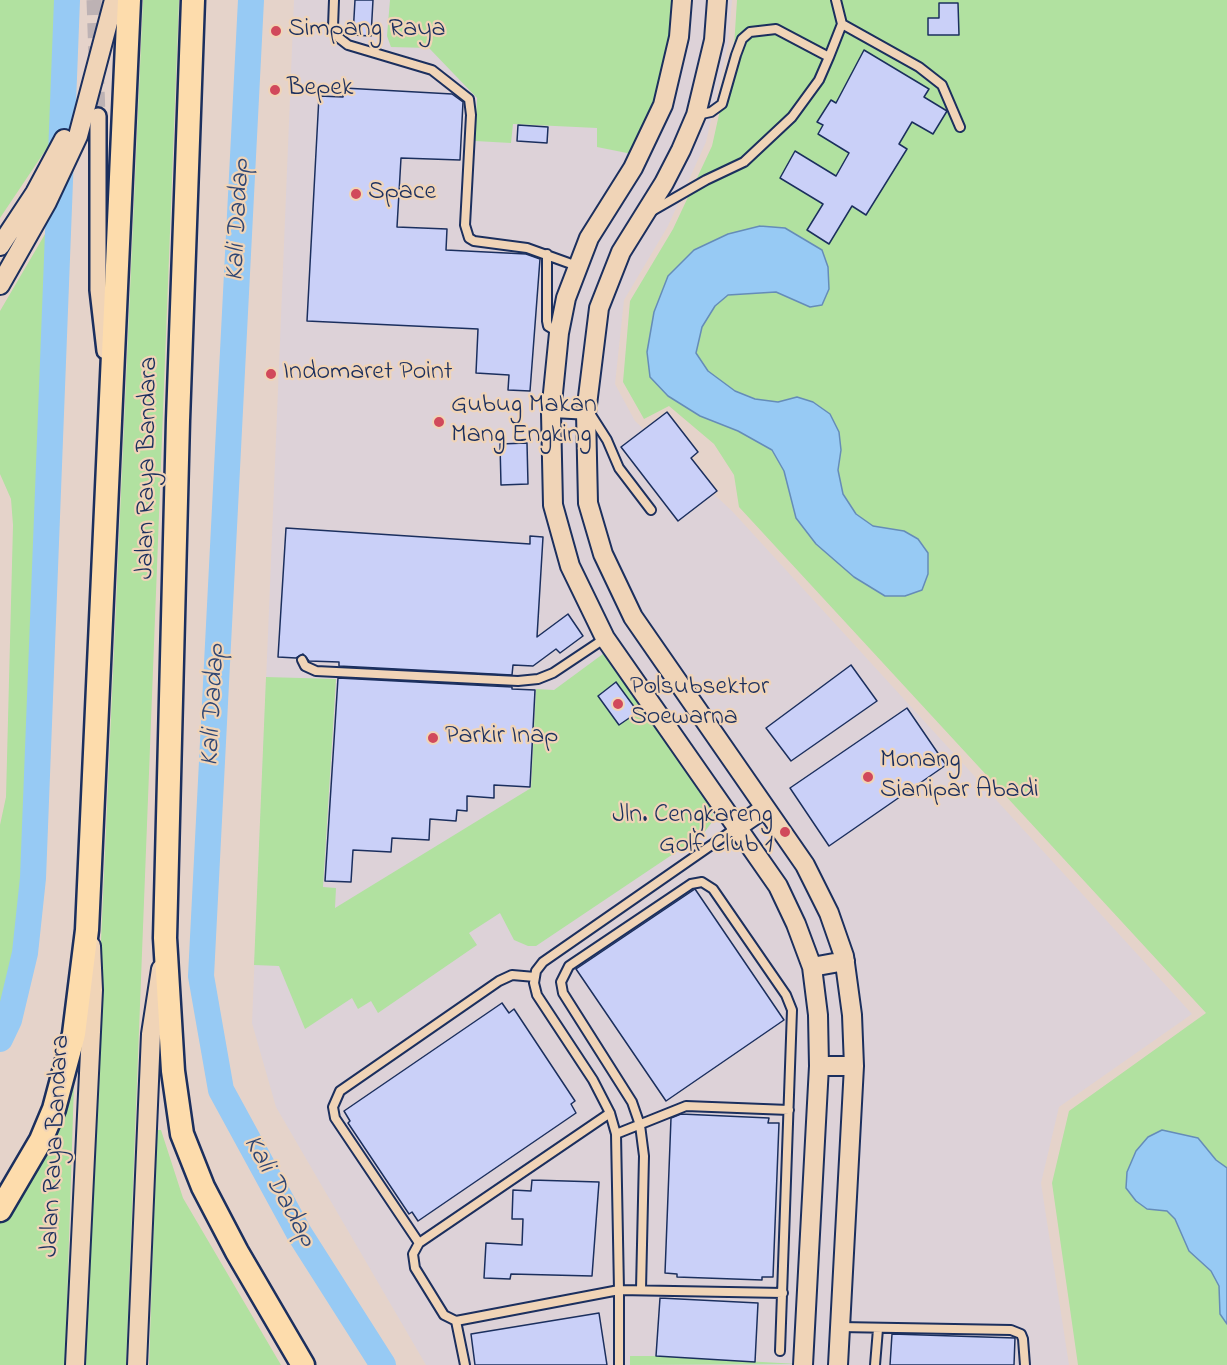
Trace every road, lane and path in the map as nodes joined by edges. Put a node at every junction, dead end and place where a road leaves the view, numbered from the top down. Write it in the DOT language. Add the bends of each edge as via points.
graph roads {
  1 [pos="114,0"];
  2 [pos="129,0"];
  3 [pos="194,0"];
  4 [pos="334,0"];
  5 [pos="682,0"];
  6 [pos="717,0"];
  7 [pos="836,0"];
  8 [pos="842,24"];
  9 [pos="101,51"];
  10 [pos="829,57"];
  11 [pos="696,115"];
  12 [pos="98,116"];
  13 [pos="960,127"];
  14 [pos="641,218"];
  15 [pos="4,241"];
  16 [pos="547,254"];
  17 [pos="577,266"];
  18 [pos="0,285"];
  19 [pos="559,333"];
  20 [pos="551,413"];
  21 [pos="586,413"];
  22 [pos="112,417"];
  23 [pos="651,510"];
  24 [pos="605,638"];
  25 [pos="302,660"];
  26 [pos="765,808"];
  27 [pos="736,828"];
  28 [pos="87,930"];
  29 [pos="165,938"];
  30 [pos="845,961"];
  31 [pos="812,967"];
  32 [pos="534,977"];
  33 [pos="819,1066"];
  34 [pos="854,1066"];
  35 [pos="789,1110"];
  36 [pos="610,1113"];
  37 [pos="640,1125"];
  38 [pos="616,1134"];
  39 [pos="0,1209"];
  40 [pos="419,1243"];
  41 [pos="641,1288"];
  42 [pos="619,1290"];
  43 [pos="783,1293"];
  44 [pos="456,1321"];
  45 [pos="840,1327"];
  46 [pos="878,1329"];
  47 [pos="780,1351"];
  48 [pos="75,1365"];
  49 [pos="137,1365"];
  50 [pos="303,1365"];
  51 [pos="465,1365"];
  52 [pos="619,1365"];
  53 [pos="803,1365"];
  54 [pos="838,1365"];
  55 [pos="875,1365"];
  56 [pos="1024,1365"];
  1 -- 9 [label="street"];
  2 -- 22 [label="main road, Jalan Raya Bandara"];
  3 -- 29 [label="main road, Jalan Raya Bandara"];
  4 -- 16 [label="lane" via="333,27 348,45 432,70 469,99 465,225 469,238"];
  5 -- 17 [label="street" via="679,37 663,105 650,137 589,238"];
  6 -- 11 [label="street" via="714,40"];
  7 -- 8 [label="lane"];
  8 -- 10 [label="lane"];
  8 -- 13 [label="lane" via="920,68 942,85"];
  9 -- 15 [label="street" via="55,159"];
  9 -- 18 [label="street" via="78,136 63,171"];
  10 -- 11 [label="lane" via="776,29 750,32 742,39 722,105"];
  10 -- 14 [label="lane" via="819,80 792,117 744,162"];
  11 -- 14 [label="street" via="677,158"];
  12 -- 22 [label="street" via="98,290"];
  14 -- 21 [label="street" via="621,252 600,308"];
  16 -- 17 [label="lane"];
  16 -- 19 [label="lane" via="546,321"];
  17 -- 19 [label="street"];
  19 -- 20 [label="street"];
  20 -- 21 [label="lane"];
  20 -- 24 [label="street" via="550,471 556,516 570,566"];
  21 -- 23 [label="lane" via="595,419 619,468"];
  21 -- 26 [label="street" via="588,503 615,584 633,617"];
  22 -- 28 [label="main road, Jalan Raya Bandara"];
  24 -- 25 [label="lane" via="553,673 518,681 316,671"];
  24 -- 27 [label="street"];
  26 -- 27 [label="street"];
  26 -- 30 [label="street" via="805,865 829,913"];
  27 -- 31 [label="street" via="778,886"];
  27 -- 32 [label="lane" via="543,962"];
  28 -- 39 [label="main road, Jalan Raya Bandara" via="74,1034 54,1109 41,1140"];
  28 -- 48 [label="street, Jalan Raya Bandara" via="93,955 93,990"];
  29 -- 49 [label="street, Jalan Raya Bandara" via="151,1034"];
  29 -- 50 [label="main road, Jalan Raya Bandara" via="176,1102 183,1134 203,1187"];
  30 -- 31 [label="street"];
  30 -- 34 [label="street"];
  31 -- 33 [label="street"];
  32 -- 36 [label="lane" via="537,995"];
  32 -- 40 [label="lane" via="512,975 499,981 340,1091 334,1102 335,1118"];
  33 -- 34 [label="street"];
  33 -- 53 [label="street"];
  34 -- 45 [label="street"];
  35 -- 37 [label="lane" via="686,1106"];
  35 -- 37 [label="lane" via="793,1018 790,1002 713,889 694,882 569,966 562,976 563,993 632,1102"];
  35 -- 43 [label="lane"];
  36 -- 38 [label="lane"];
  36 -- 40 [label="lane"];
  37 -- 38 [label="lane"];
  37 -- 41 [label="lane" via="644,1156"];
  38 -- 42 [label="lane"];
  40 -- 44 [label="lane" via="413,1254 415,1268 444,1315"];
  41 -- 42 [label="lane"];
  41 -- 43 [label="lane"];
  42 -- 44 [label="lane"];
  42 -- 52 [label="lane"];
  43 -- 47 [label="lane"];
  44 -- 51 [label="lane"];
  45 -- 46 [label="lane"];
  45 -- 54 [label="street"];
  46 -- 55 [label="lane"];
  46 -- 56 [label="lane" via="1011,1330 1021,1334"];
}
